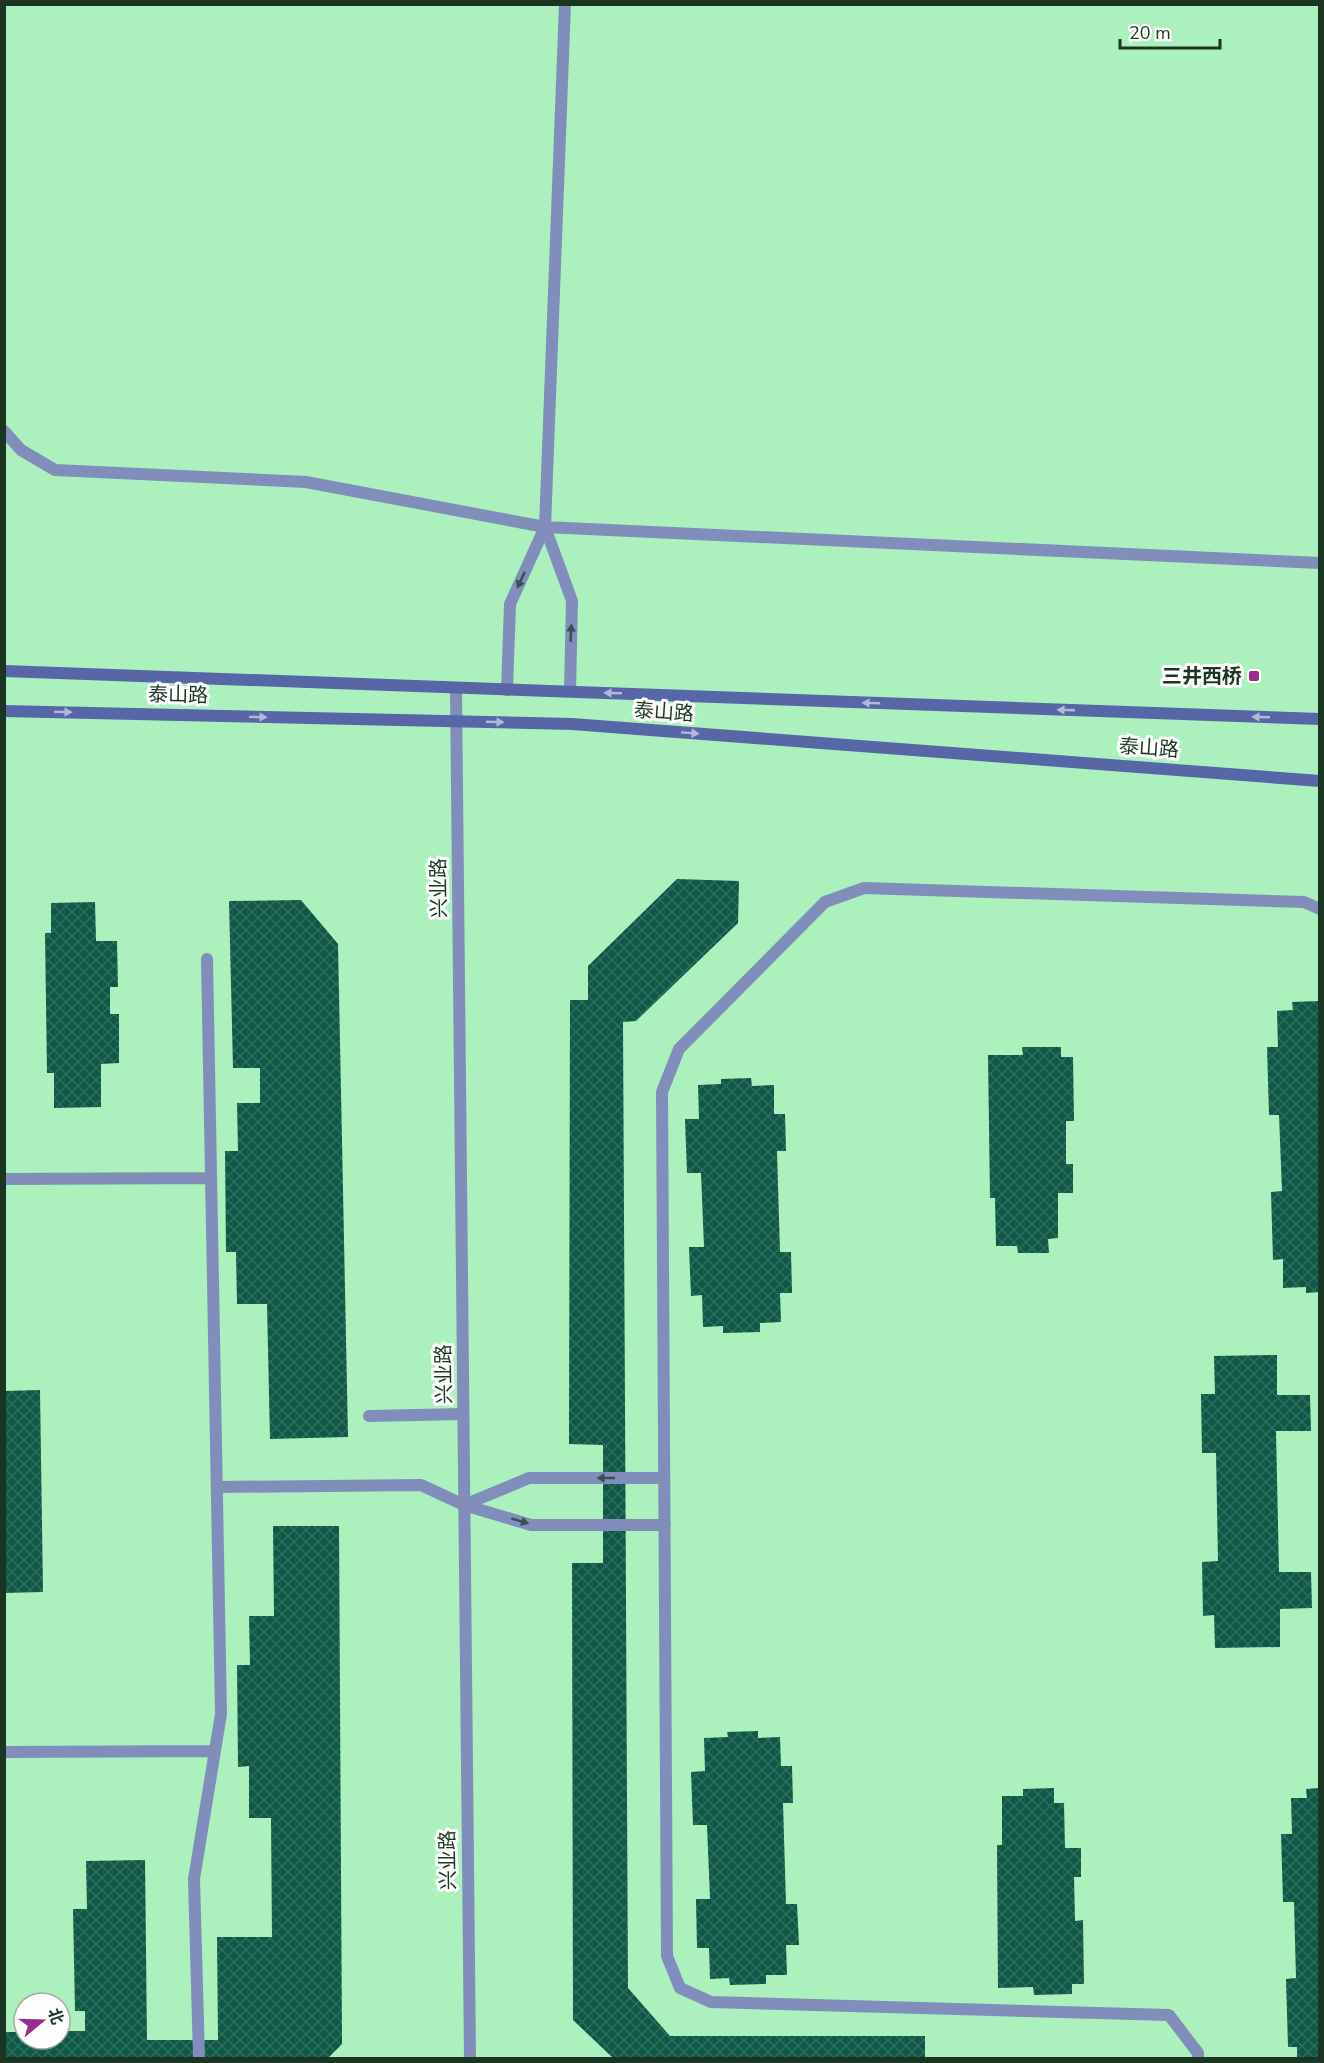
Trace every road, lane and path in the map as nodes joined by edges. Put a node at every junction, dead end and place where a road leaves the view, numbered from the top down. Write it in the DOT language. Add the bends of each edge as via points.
graph roads {
  1 [pos="565,4"];
  2 [pos="4,431"];
  3 [pos="545,527"];
  4 [pos="1320,563"];
  5 [pos="4,671"];
  6 [pos="456,689"];
  7 [pos="507,690"];
  8 [pos="570,691"];
  9 [pos="4,711"];
  10 [pos="1320,720"];
  11 [pos="456,721"];
  12 [pos="1320,781"];
  13 [pos="1320,909"];
  14 [pos="207,959"];
  15 [pos="211,1178"];
  16 [pos="4,1179"];
  17 [pos="464,1414"];
  18 [pos="369,1416"];
  19 [pos="664,1478"];
  20 [pos="217,1487"];
  21 [pos="464,1505"];
  22 [pos="665,1525"];
  23 [pos="215,1751"];
  24 [pos="4,1752"];
  25 [pos="199,2058"];
  26 [pos="470,2058"];
  27 [pos="1198,2058"];
  1 -- 3 [label="street"];
  2 -- 3 [label="street" via="21,450 55,470 306,482"];
  3 -- 4 [label="street"];
  3 -- 7 [label="street, one-way" via="510,604"];
  8 -- 3 [label="street, one-way" via="572,601"];
  5 -- 6 [label="main road, 泰山路"];
  6 -- 7 [label="main road, 泰山路"];
  6 -- 11 [label="street, 兴业路"];
  7 -- 8 [label="main road, 泰山路"];
  10 -- 8 [label="main road, 泰山路, one-way"];
  9 -- 11 [label="main road, 泰山路, one-way"];
  11 -- 12 [label="main road, 泰山路, one-way" via="572,724"];
  11 -- 17 [label="street, 兴业路"];
  13 -- 19 [label="street" via="1304,902 864,888 825,902 679,1049 662,1092"];
  14 -- 15 [label="street"];
  15 -- 16 [label="street"];
  15 -- 20 [label="street"];
  17 -- 18 [label="street"];
  17 -- 21 [label="street, 兴业路"];
  19 -- 21 [label="street, one-way" via="529,1478"];
  19 -- 22 [label="street"];
  20 -- 21 [label="street" via="422,1485"];
  20 -- 23 [label="street" via="221,1714"];
  21 -- 22 [label="street, one-way" via="531,1525"];
  21 -- 26 [label="street, 兴业路"];
  22 -- 27 [label="street" via="667,1956 680,1988 711,2002 1169,2015"];
  23 -- 24 [label="street"];
  23 -- 25 [label="street" via="194,1879"];
}
